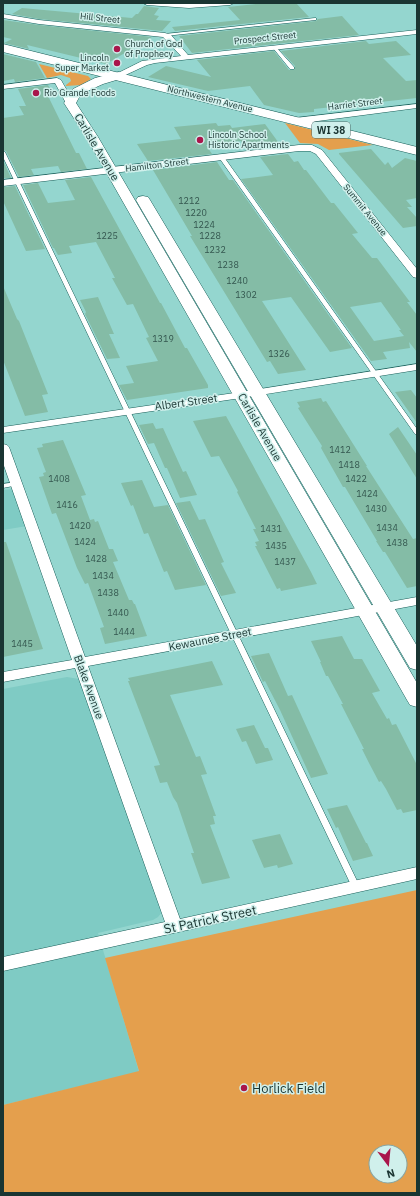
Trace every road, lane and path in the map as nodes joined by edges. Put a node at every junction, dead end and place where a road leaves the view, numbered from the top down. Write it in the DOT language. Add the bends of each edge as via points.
graph roads {
  1 [pos="147,3"];
  2 [pos="230,3"];
  3 [pos="3,16"];
  4 [pos="314,19"];
  5 [pos="417,32"];
  6 [pos="165,35"];
  7 [pos="274,47"];
  8 [pos="3,48"];
  9 [pos="186,57"];
  10 [pos="292,68"];
  11 [pos="119,76"];
  12 [pos="3,87"];
  13 [pos="70,103"];
  14 [pos="85,103"];
  15 [pos="417,106"];
  16 [pos="93,116"];
  17 [pos="296,121"];
  18 [pos="112,147"];
  19 [pos="312,148"];
  20 [pos="417,151"];
  21 [pos="3,152"];
  22 [pos="222,158"];
  23 [pos="118,166"];
  24 [pos="16,182"];
  25 [pos="3,183"];
  26 [pos="415,269"];
  27 [pos="184,283"];
  28 [pos="417,367"];
  29 [pos="374,373"];
  30 [pos="258,392"];
  31 [pos="241,395"];
  32 [pos="128,411"];
  33 [pos="3,430"];
  34 [pos="417,434"];
  35 [pos="3,447"];
  36 [pos="10,485"];
  37 [pos="417,600"];
  38 [pos="383,607"];
  39 [pos="366,610"];
  40 [pos="235,634"];
  41 [pos="80,663"];
  42 [pos="417,663"];
  43 [pos="3,677"];
  44 [pos="417,700"];
  45 [pos="417,873"];
  46 [pos="356,886"];
  47 [pos="175,927"];
  48 [pos="3,964"];
  1 -- 2 [label="street" via="189,6"];
  3 -- 6 [label="street, Hill Street"];
  4 -- 6 [label="lane"];
  5 -- 7 [label="street, Prospect Street"];
  6 -- 9 [label="street"];
  7 -- 9 [label="street, Prospect Street"];
  7 -- 10 [label="lane"];
  8 -- 11 [label="main road, Northwestern Avenue / WI 38"];
  9 -- 11 [label="street, Prospect Street" via="150,62"];
  11 -- 13 [label="street, Carlisle Avenue" via="99,81 77,92"];
  11 -- 14 [label="street, Carlisle Avenue" via="110,84 87,95"];
  11 -- 17 [label="main road, Northwestern Avenue / WI 38"];
  12 -- 13 [label="street" via="57,80"];
  13 -- 23 [label="street, Carlisle Avenue"];
  15 -- 17 [label="street, Harriet Street"];
  16 -- 18 [label="street, Carlisle Avenue"];
  17 -- 20 [label="main road, Northwestern Avenue / WI 38"];
  19 -- 22 [label="street, Hamilton Street"];
  19 -- 26 [label="street, Summit Avenue" via="319,152"];
  21 -- 24 [label="lane"];
  22 -- 23 [label="street, Hamilton Street"];
  22 -- 29 [label="lane"];
  23 -- 24 [label="street, Hamilton Street"];
  23 -- 27 [label="street, Carlisle Avenue"];
  24 -- 25 [label="street, Hamilton Street"];
  24 -- 32 [label="lane"];
  27 -- 30 [label="street, Carlisle Avenue"];
  27 -- 31 [label="street, Carlisle Avenue"];
  28 -- 29 [label="street, Albert Street"];
  29 -- 30 [label="street, Albert Street"];
  29 -- 34 [label="lane"];
  30 -- 31 [label="street, Albert Street"];
  30 -- 38 [label="street, Carlisle Avenue"];
  31 -- 32 [label="street, Albert Street"];
  31 -- 39 [label="street, Carlisle Avenue"];
  32 -- 33 [label="street, Albert Street"];
  32 -- 40 [label="lane"];
  35 -- 36 [label="street, Blake Avenue"];
  36 -- 41 [label="street, Blake Avenue"];
  37 -- 38 [label="street, Kewaunee Street"];
  38 -- 39 [label="street, Kewaunee Street"];
  38 -- 42 [label="street, Carlisle Avenue"];
  39 -- 40 [label="street, Kewaunee Street"];
  39 -- 44 [label="street, Carlisle Avenue"];
  40 -- 41 [label="street, Kewaunee Street"];
  40 -- 46 [label="lane"];
  41 -- 43 [label="street, Kewaunee Street"];
  41 -- 47 [label="street, Blake Avenue"];
  45 -- 46 [label="street, St Patrick Street"];
  46 -- 47 [label="street, St Patrick Street"];
  47 -- 48 [label="street, St Patrick Street"];
}
